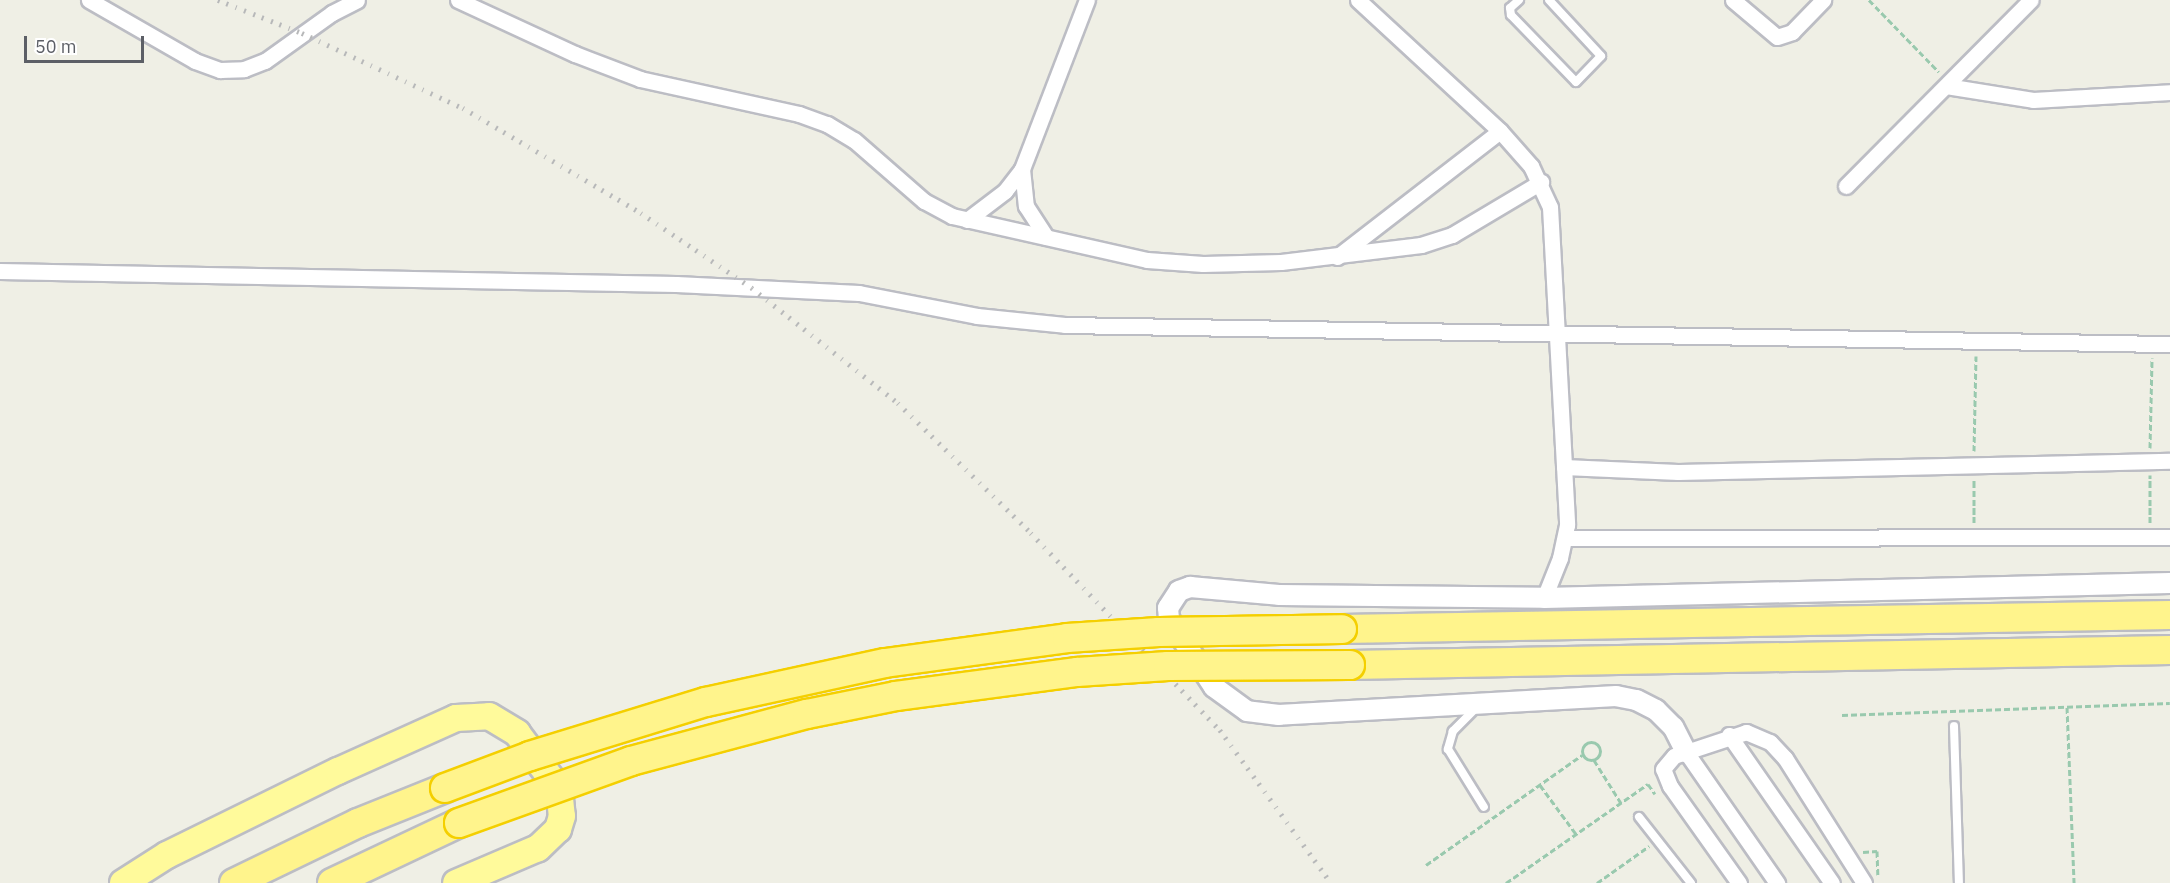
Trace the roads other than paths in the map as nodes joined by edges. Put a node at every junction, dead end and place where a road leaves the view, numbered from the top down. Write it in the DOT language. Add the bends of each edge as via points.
graph roads {
  1 [pos="89,0"];
  2 [pos="357,0"];
  3 [pos="458,0"];
  4 [pos="1086,0"];
  5 [pos="1358,0"];
  6 [pos="1519,0"];
  7 [pos="1549,0"];
  8 [pos="1732,0"];
  9 [pos="1823,0"];
  10 [pos="2031,0"];
  11 [pos="484,7"];
  12 [pos="1948,84"];
  13 [pos="2170,92"];
  14 [pos="1500,131"];
  15 [pos="1022,169"];
  16 [pos="1541,182"];
  17 [pos="1846,186"];
  18 [pos="967,220"];
  19 [pos="1047,237"];
  20 [pos="1337,257"];
  21 [pos="0,271"];
  22 [pos="1555,335"];
  23 [pos="2170,344"];
  24 [pos="2170,461"];
  25 [pos="1563,467"];
  26 [pos="2170,537"];
  27 [pos="1565,538"];
  28 [pos="2170,583"];
  29 [pos="1544,597"];
  30 [pos="2170,615"];
  31 [pos="2170,650"];
  32 [pos="1484,701"];
  33 [pos="1954,726"];
  34 [pos="1729,735"];
  35 [pos="1686,752"];
  36 [pos="1484,807"];
  37 [pos="1639,817"];
  38 [pos="123,883"];
  39 [pos="234,883"];
  40 [pos="332,883"];
  41 [pos="456,883"];
  42 [pos="1691,883"];
  43 [pos="1739,883"];
  44 [pos="1777,883"];
  45 [pos="1832,883"];
  46 [pos="1864,883"];
  47 [pos="1959,883"];
  1 -- 2 [label="street" via="195,61 220,70 244,69 265,62"];
  3 -- 11 [label="street"];
  4 -- 15 [label="street"];
  5 -- 14 [label="street"];
  6 -- 7 [label="lane" via="1510,8 1511,15 1576,82 1601,56"];
  8 -- 9 [label="street" via="1777,37 1792,32"];
  10 -- 12 [label="street"];
  11 -- 18 [label="street" via="640,79 799,114 827,124 854,140 924,201"];
  12 -- 13 [label="street" via="2033,100"];
  12 -- 17 [label="street"];
  14 -- 16 [label="street"];
  14 -- 20 [label="street"];
  15 -- 18 [label="street" via="1005,191"];
  15 -- 19 [label="street" via="1026,206"];
  16 -- 20 [label="street" via="1437,242"];
  16 -- 22 [label="street" via="1550,207 1555,254"];
  18 -- 19 [label="street"];
  19 -- 20 [label="street" via="1147,260 1281,262"];
  21 -- 22 [label="street" via="676,284 859,293 977,316 1065,325"];
  22 -- 23 [label="street"];
  22 -- 25 [label="street"];
  24 -- 25 [label="street" via="1678,472"];
  25 -- 27 [label="street"];
  26 -- 27 [label="street"];
  27 -- 29 [label="street"];
  28 -- 29 [label="street"];
  29 -- 32 [label="street" via="1279,595 1190,587 1179,591 1168,608 1169,619 1214,687 1247,711 1279,715"];
  30 -- 39 [label="highway, bridge" via="1124,634 976,649 885,663 706,702 530,756 358,823"];
  31 -- 40 [label="highway, bridge" via="1122,669 986,682 807,714 631,761 459,823"];
  32 -- 35 [label="street" via="1626,697 1646,704 1665,718"];
  32 -- 36 [label="lane" via="1453,731 1449,749"];
  33 -- 47 [label="lane"];
  34 -- 35 [label="street"];
  34 -- 45 [label="street"];
  34 -- 46 [label="street" via="1759,735 1778,749"];
  35 -- 43 [label="street" via="1666,762 1665,777"];
  35 -- 44 [label="street"];
  37 -- 42 [label="lane"];
  38 -- 41 [label="highway" via="167,855 338,771 456,718 489,716 517,733 559,789 562,816 558,829 538,848"];
}
